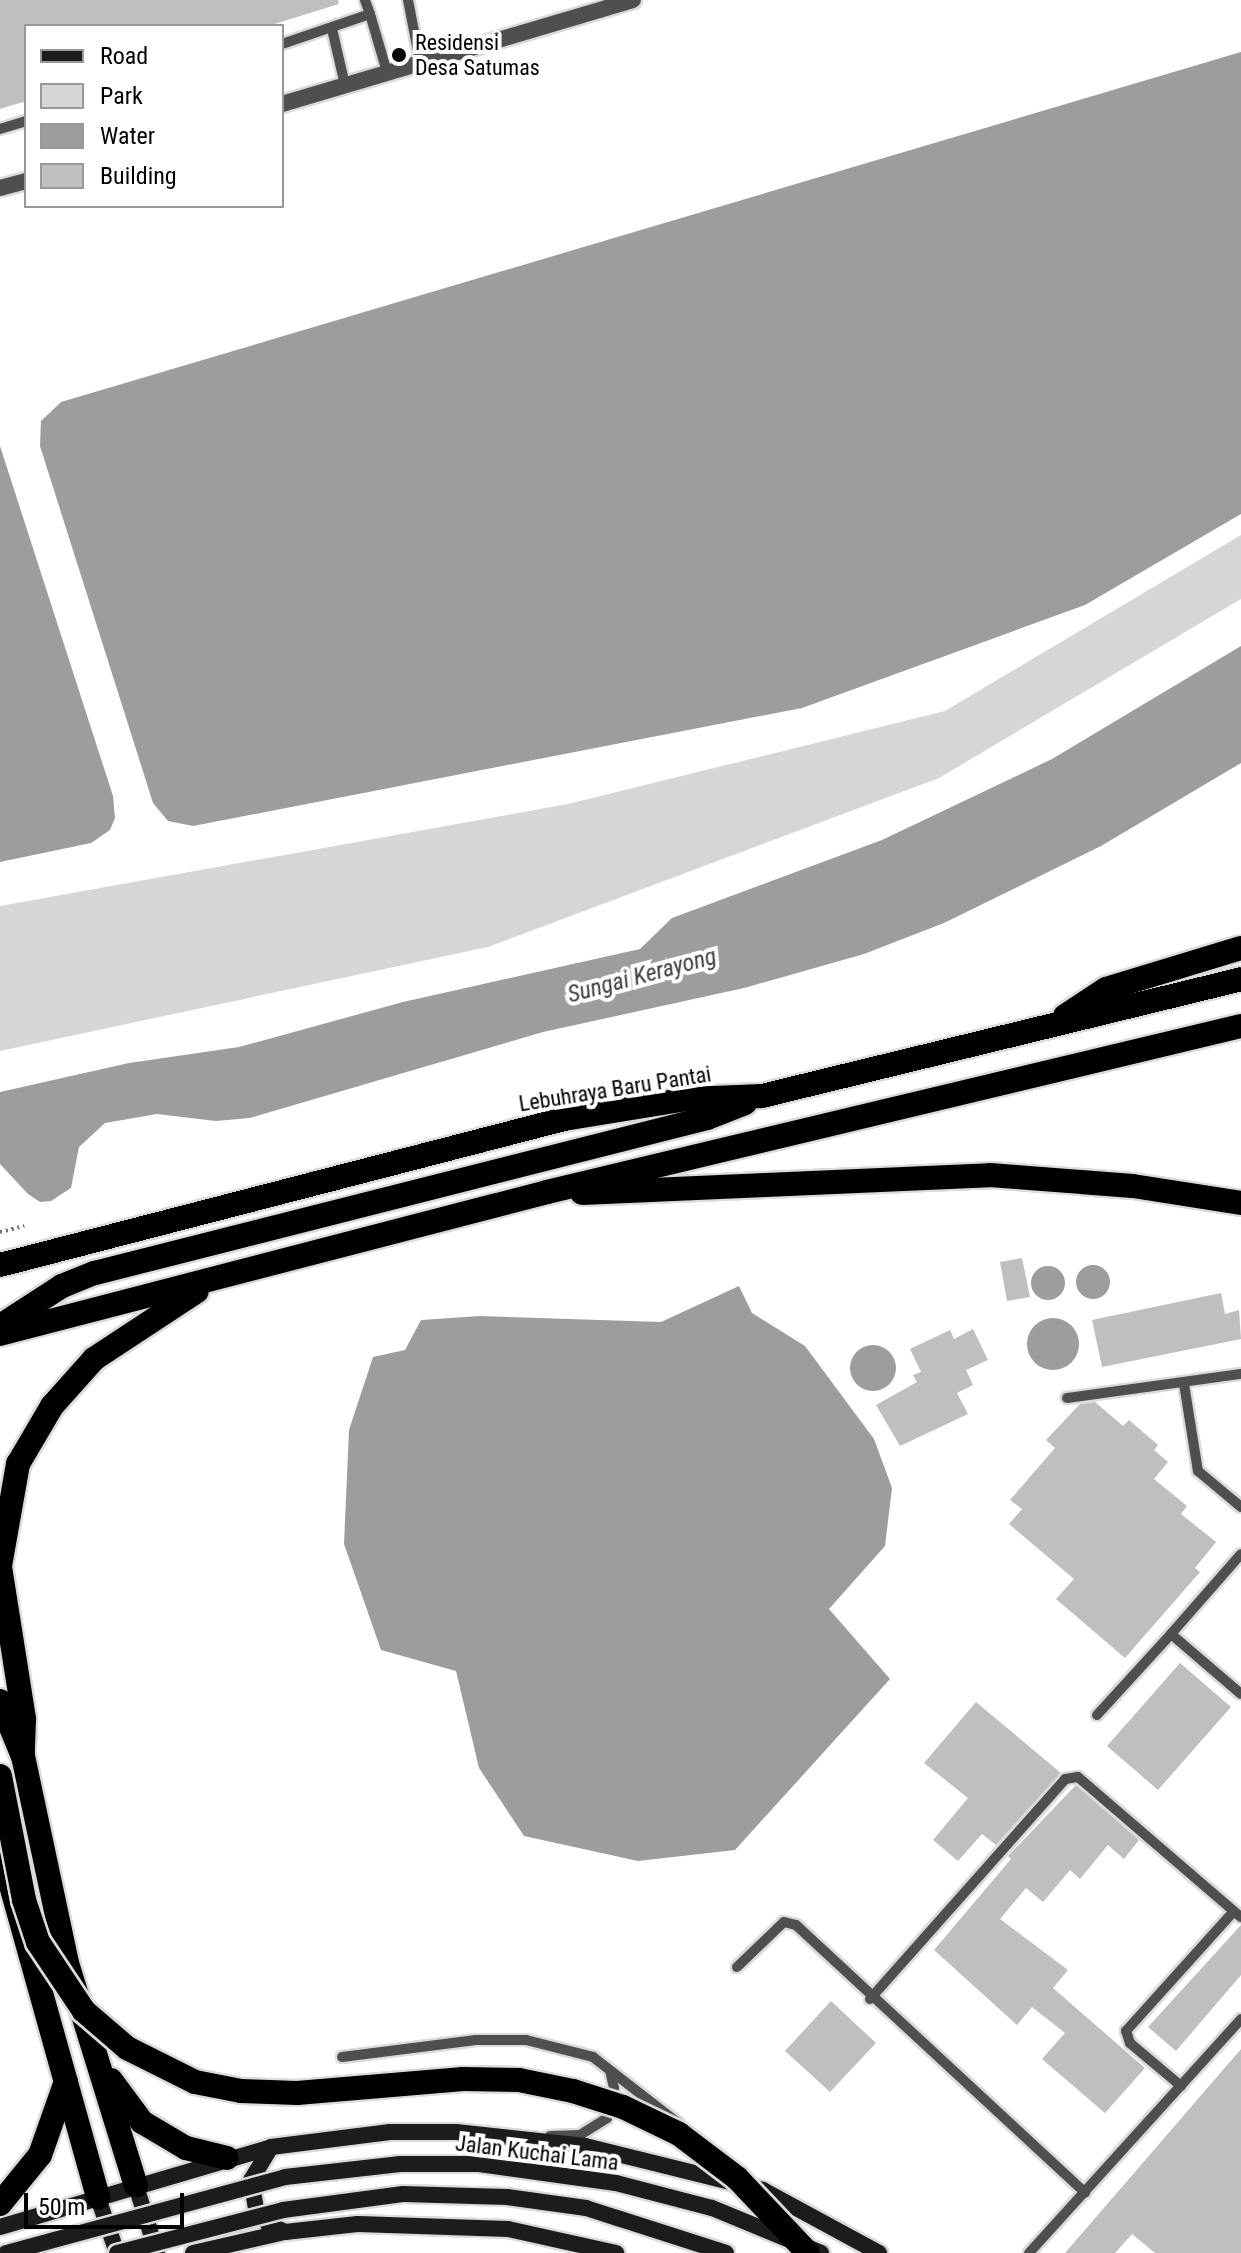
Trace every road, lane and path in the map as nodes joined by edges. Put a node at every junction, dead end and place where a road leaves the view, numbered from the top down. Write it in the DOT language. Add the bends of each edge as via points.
graph roads {
  1 [pos="365,0"];
  2 [pos="408,0"];
  3 [pos="633,0"];
  4 [pos="370,14"];
  5 [pos="332,29"];
  6 [pos="284,43"];
  7 [pos="420,62"];
  8 [pos="387,72"];
  9 [pos="345,85"];
  10 [pos="284,103"];
  11 [pos="24,122"];
  12 [pos="0,129"];
  13 [pos="24,182"];
  14 [pos="0,188"];
  15 [pos="1241,948"];
  16 [pos="1241,979"];
  17 [pos="1241,1026"];
  18 [pos="1046,1028"];
  19 [pos="762,1096"];
  20 [pos="547,1192"];
  21 [pos="1241,1203"];
  22 [pos="24,1226"];
  23 [pos="0,1232"];
  24 [pos="0,1265"];
  25 [pos="215,1279"];
  26 [pos="0,1326"];
  27 [pos="0,1334"];
  28 [pos="1241,1374"];
  29 [pos="1184,1384"];
  30 [pos="1067,1398"];
  31 [pos="1241,1507"];
  32 [pos="1241,1554"];
  33 [pos="0,1567"];
  34 [pos="1171,1634"];
  35 [pos="1241,1694"];
  36 [pos="0,1701"];
  37 [pos="1097,1715"];
  38 [pos="23,1756"];
  39 [pos="0,1776"];
  40 [pos="0,1846"];
  41 [pos="1237,1914"];
  42 [pos="737,1967"];
  43 [pos="870,1999"];
  44 [pos="1241,2019"];
  45 [pos="342,2057"];
  46 [pos="96,2058"];
  47 [pos="610,2071"];
  48 [pos="66,2081"];
  49 [pos="1181,2086"];
  50 [pos="532,2137"];
  51 [pos="271,2147"];
  52 [pos="227,2158"];
  53 [pos="136,2186"];
  54 [pos="763,2190"];
  55 [pos="1085,2193"];
  56 [pos="98,2198"];
  57 [pos="0,2204"];
  58 [pos="0,2227"];
  59 [pos="285,2232"];
  60 [pos="228,2248"];
  61 [pos="3,2252"];
  62 [pos="117,2253"];
  63 [pos="157,2253"];
  64 [pos="193,2253"];
  65 [pos="616,2253"];
  66 [pos="726,2253"];
  67 [pos="808,2253"];
  68 [pos="821,2253"];
  69 [pos="879,2253"];
  70 [pos="1029,2253"];
  1 -- 4 [label="lane"];
  2 -- 7 [label="lane"];
  3 -- 7 [label="street"];
  4 -- 5 [label="lane"];
  4 -- 8 [label="lane"];
  5 -- 6 [label="lane"];
  5 -- 9 [label="lane"];
  7 -- 8 [label="street"];
  8 -- 9 [label="street"];
  9 -- 10 [label="street"];
  11 -- 12 [label="lane"];
  13 -- 14 [label="street"];
  15 -- 18 [label="highway" via="1106,989"];
  16 -- 18 [label="highway, Lebuhraya Baru Pantai"];
  17 -- 20 [label="highway"];
  18 -- 19 [label="highway, Lebuhraya Baru Pantai"];
  19 -- 24 [label="highway, Lebuhraya Baru Pantai" via="687,1099 564,1119"];
  19 -- 26 [label="highway" via="707,1118 95,1273 62,1286"];
  20 -- 21 [label="highway" via="638,1194 977,1175 1056,1178"];
  20 -- 25 [label="highway"];
  22 -- 23 [label="path"];
  25 -- 27 [label="highway"];
  25 -- 33 [label="highway" via="94,1359 52,1406 18,1464"];
  28 -- 29 [label="lane"];
  29 -- 30 [label="lane"];
  29 -- 31 [label="lane" via="1198,1471"];
  32 -- 34 [label="lane"];
  33 -- 38 [label="highway" via="24,1719"];
  34 -- 35 [label="lane"];
  34 -- 37 [label="lane"];
  36 -- 38 [label="highway"];
  38 -- 46 [label="highway" via="67,1963"];
  39 -- 67 [label="highway, bridge" via="24,1900 38,1942 84,2011 127,2048 195,2082 241,2091 297,2093 463,2079 519,2080 573,2091 679,2134 737,2178"];
  40 -- 48 [label="highway"];
  41 -- 43 [label="lane" via="1078,1777 1065,1779"];
  41 -- 49 [label="lane" via="1126,2031 1130,2043"];
  42 -- 43 [label="lane" via="784,1922 796,1925"];
  43 -- 55 [label="lane"];
  44 -- 49 [label="lane"];
  45 -- 47 [label="lane" via="476,2040 526,2040 593,2057"];
  46 -- 52 [label="highway" via="142,2122 186,2148"];
  46 -- 53 [label="highway"];
  47 -- 50 [label="lane" via="614,2088 607,2118 580,2135"];
  47 -- 54 [label="lane"];
  48 -- 56 [label="highway"];
  48 -- 57 [label="highway" via="40,2155"];
  49 -- 55 [label="lane"];
  50 -- 51 [label="main road, Jalan Kuchai Lama" via="390,2132"];
  50 -- 54 [label="main road, Jalan Kuchai Lama"];
  51 -- 52 [label="main road, Jalan Kuchai Lama"];
  51 -- 59 [label="main road" via="251,2180 256,2209 268,2224"];
  52 -- 53 [label="main road, Jalan Kuchai Lama"];
  53 -- 56 [label="main road, Jalan Kuchai Lama"];
  53 -- 63 [label="main road"];
  54 -- 69 [label="main road, Jalan Kuchai Lama"];
  55 -- 70 [label="lane"];
  56 -- 58 [label="main road, Jalan Kuchai Lama"];
  56 -- 62 [label="main road"];
  59 -- 60 [label="main road"];
  59 -- 65 [label="main road" via="358,2224 464,2225"];
  60 -- 64 [label="main road"];
  61 -- 68 [label="main road, Jalan Kuchai Lama, bridge" via="285,2177 359,2167 463,2164 616,2183 712,2208"];
  62 -- 66 [label="main road, bridge" via="283,2210 403,2194 507,2197 586,2208"];
}
